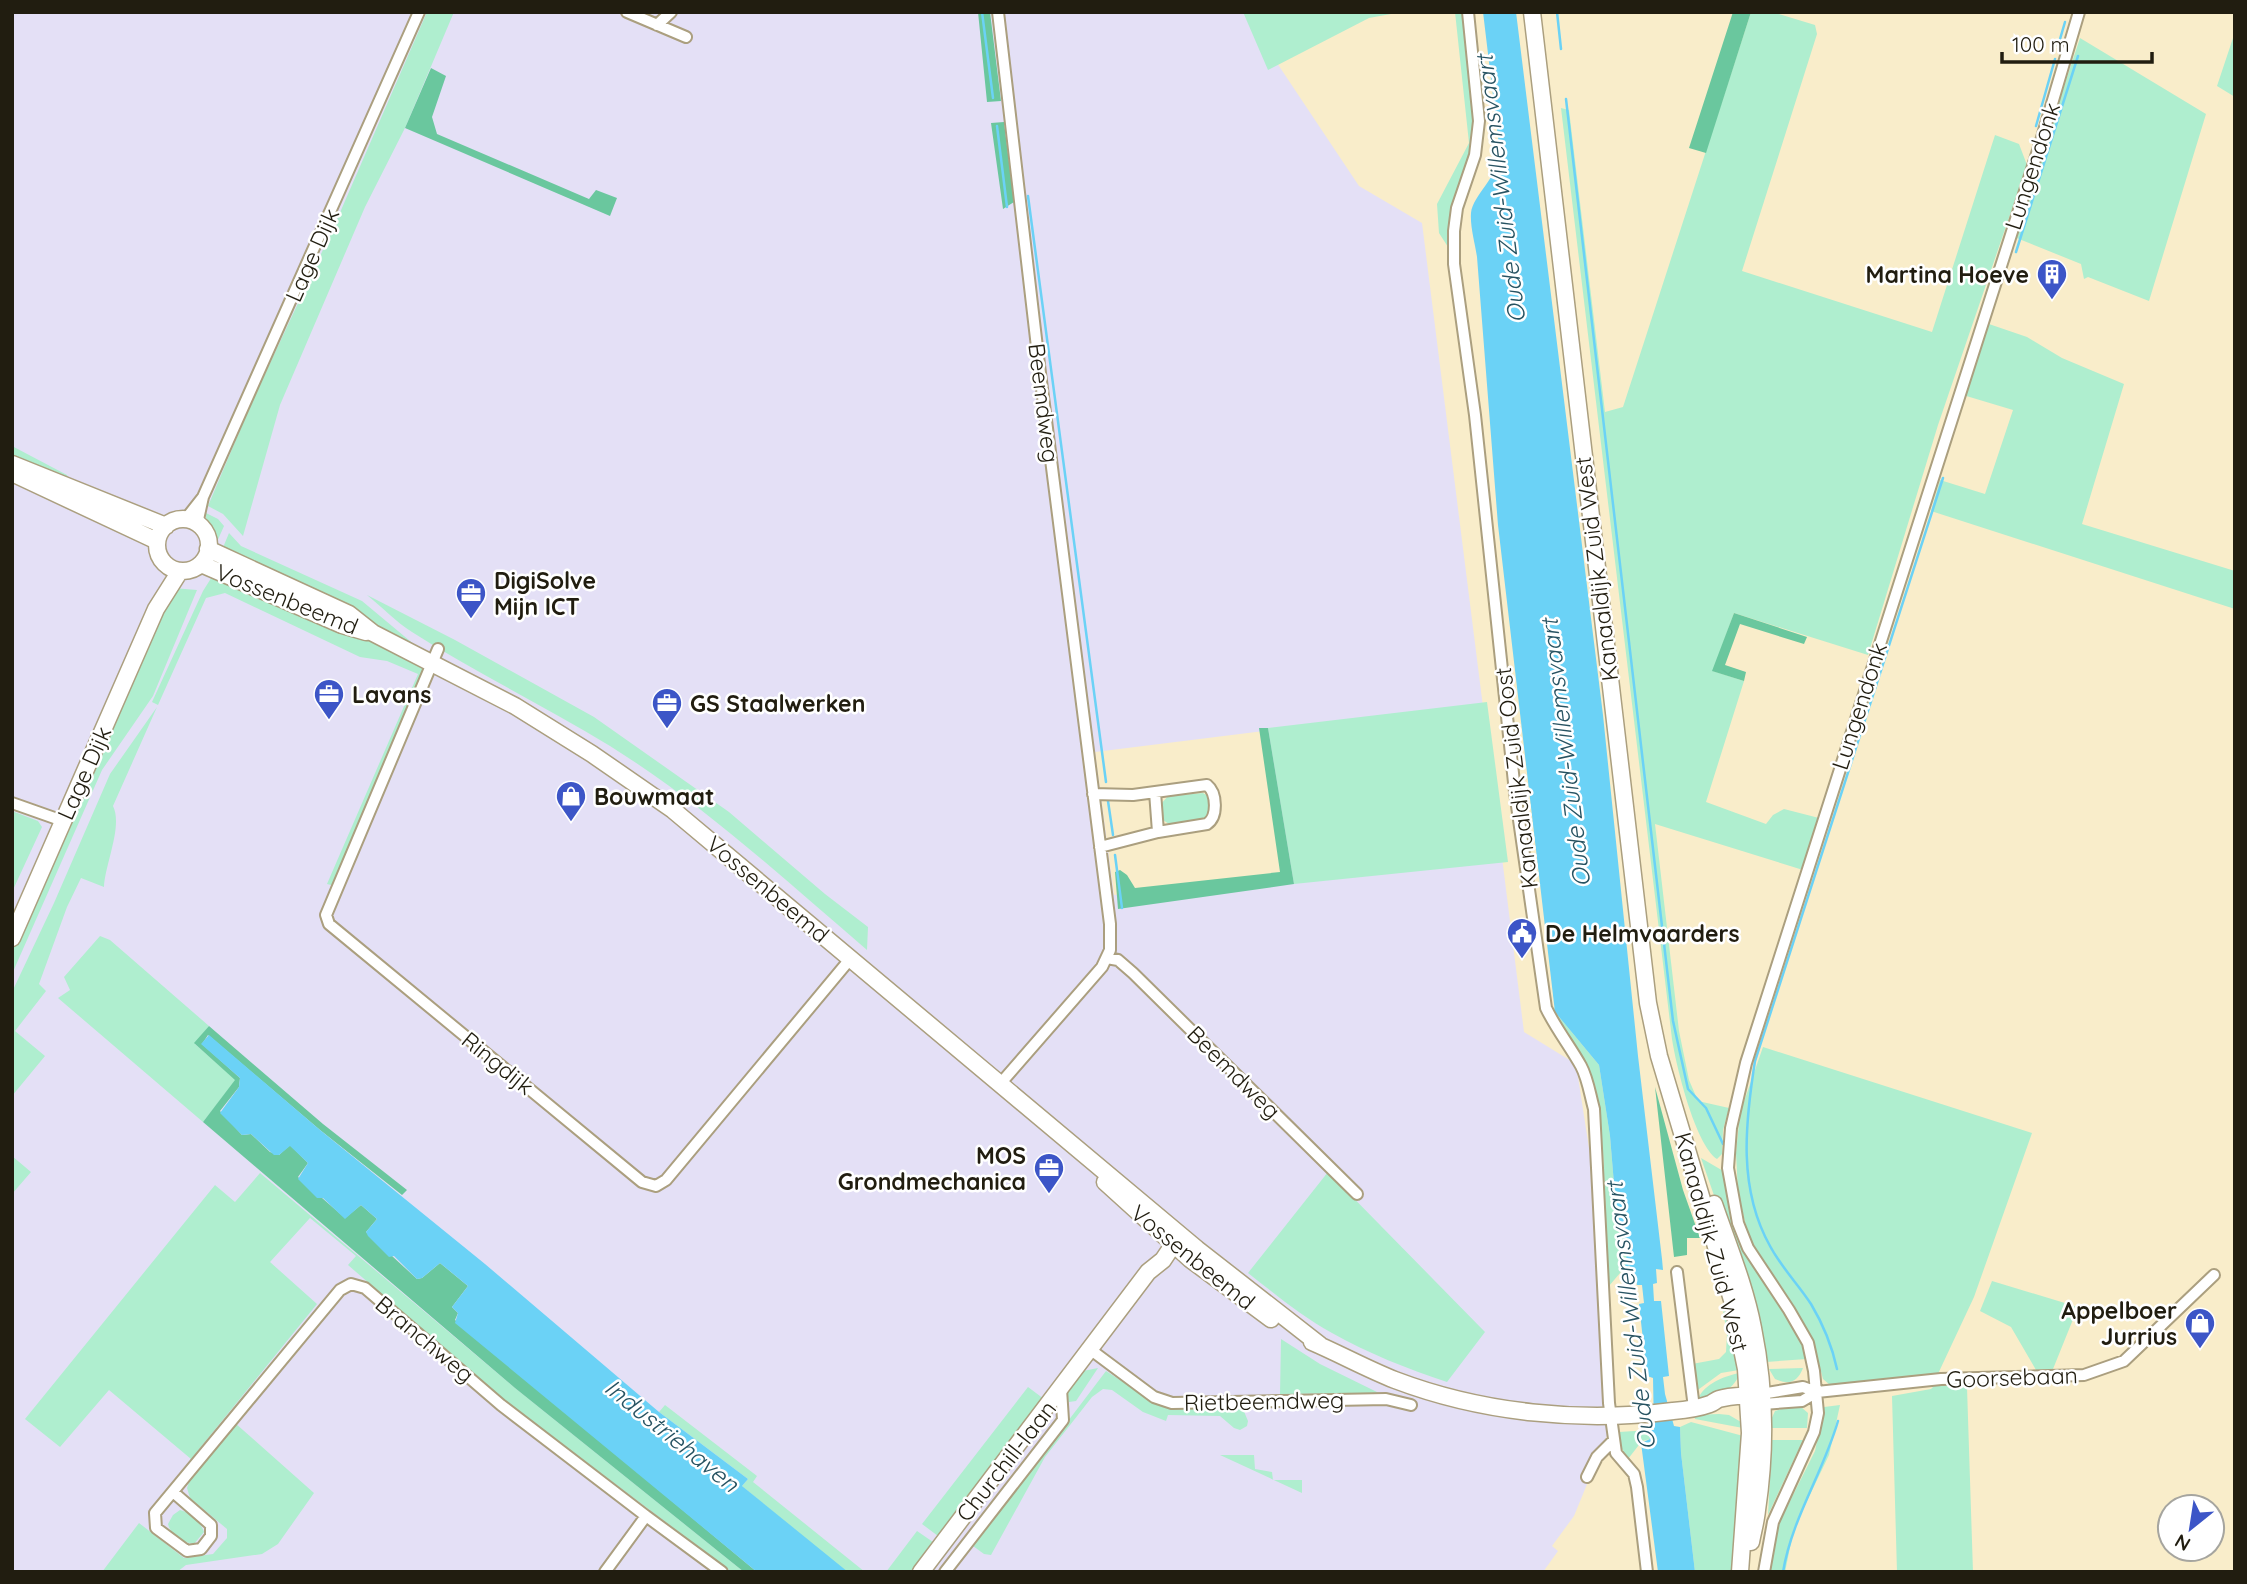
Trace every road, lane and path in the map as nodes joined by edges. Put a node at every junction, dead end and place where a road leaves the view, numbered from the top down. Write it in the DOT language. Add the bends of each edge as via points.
graph roads {
  1 [pos="419,12"];
  2 [pos="628,12"];
  3 [pos="671,12"];
  4 [pos="998,12"];
  5 [pos="1468,12"];
  6 [pos="1532,12"];
  7 [pos="2079,12"];
  8 [pos="657,25"];
  9 [pos="686,37"];
  10 [pos="12,464"];
  11 [pos="12,473"];
  12 [pos="191,522"];
  13 [pos="166,526"];
  14 [pos="157,541"];
  15 [pos="204,556"];
  16 [pos="173,568"];
  17 [pos="435,656"];
  18 [pos="1155,792"];
  19 [pos="1093,793"];
  20 [pos="12,803"];
  21 [pos="63,821"];
  22 [pos="1158,832"];
  23 [pos="1100,847"];
  24 [pos="12,938"];
  25 [pos="851,958"];
  26 [pos="1107,958"];
  27 [pos="1000,1084"];
  28 [pos="1357,1194"];
  29 [pos="1174,1239"];
  30 [pos="1677,1272"];
  31 [pos="2214,1275"];
  32 [pos="1091,1350"];
  33 [pos="1062,1389"];
  34 [pos="1817,1392"];
  35 [pos="1755,1400"];
  36 [pos="1411,1405"];
  37 [pos="1694,1408"];
  38 [pos="1611,1416"];
  39 [pos="1614,1440"];
  40 [pos="1587,1477"];
  41 [pos="173,1492"];
  42 [pos="646,1516"];
  43 [pos="950,1533"];
  44 [pos="965,1546"];
  45 [pos="605,1572"];
  46 [pos="722,1572"];
  47 [pos="920,1572"];
  48 [pos="945,1572"];
  49 [pos="1647,1572"];
  50 [pos="1740,1572"];
  51 [pos="1748,1572"];
  52 [pos="1764,1572"];
  1 -- 12 [label="street, Lage Dijk"];
  2 -- 8 [label="street"];
  3 -- 8 [label="street"];
  4 -- 19 [label="street, Beemdweg"];
  5 -- 38 [label="street, Kanaaldijk Zuid Oost" via="1479,121 1475,155 1457,208 1454,264 1515,792 1546,1009 1581,1065 1594,1110"];
  6 -- 35 [label="main road, Kanaaldijk Zuid West" via="1645,984 1659,1056 1732,1300"];
  7 -- 34 [label="street, Lungendonk" via="1746,1063 1731,1128 1728,1168 1738,1223 1748,1248 1808,1343"];
  8 -- 9 [label="street"];
  10 -- 13 [label="main road"];
  11 -- 14 [label="main road"];
  12 -- 13 [label="main road" via="177,520"];
  12 -- 15 [label="main road" via="205,532"];
  13 -- 14 [label="main road"];
  14 -- 16 [label="main road" via="158,551"];
  15 -- 16 [label="main road" via="189,570"];
  15 -- 17 [label="main road, Vossenbeemd" via="342,625"];
  16 -- 21 [label="main road, Lage Dijk"];
  17 -- 25 [label="main road, Vossenbeemd" via="663,803"];
  17 -- 25 [label="street, Ringdijk" via="326,915 329,924 642,1182 656,1186 666,1180"];
  18 -- 19 [label="street"];
  18 -- 22 [label="street"];
  18 -- 22 [label="street" via="1207,786 1213,793 1215,815 1207,824"];
  19 -- 23 [label="street, Beemdweg"];
  20 -- 21 [label="street"];
  21 -- 24 [label="main road, Lage Dijk"];
  22 -- 23 [label="street"];
  23 -- 26 [label="street, Beemdweg" via="1110,925"];
  25 -- 27 [label="main road, Vossenbeemd"];
  26 -- 27 [label="street"];
  26 -- 28 [label="street, Beemdweg" via="1118,960 1133,973"];
  27 -- 29 [label="main road, Vossenbeemd" via="1080,1150"];
  29 -- 32 [label="main road, Churchill-laan" via="1155,1254 1149,1272"];
  29 -- 38 [label="main road, Vossenbeemd" via="1253,1307 1299,1336 1394,1379 1447,1396 1541,1413"];
  30 -- 37 [label="street, Kanaaldijk Zuid West"];
  31 -- 34 [label="street, Goorsebaan" via="2124,1361 2095,1373 1941,1379"];
  32 -- 33 [label="main road, Churchill-laan"];
  32 -- 36 [label="street, Rietbeemdweg" via="1147,1392 1172,1403 1386,1399"];
  33 -- 43 [label="main road, Churchill-laan"];
  33 -- 44 [label="street, Churchill-laan" via="1063,1420"];
  34 -- 35 [label="street, Goorsebaan" via="1802,1401"];
  34 -- 52 [label="street" via="1814,1432 1773,1522"];
  35 -- 37 [label="main road, Vossenbeemd"];
  35 -- 50 [label="main road, Kanaaldijk Zuid West"];
  35 -- 51 [label="main road, Kanaaldijk Zuid West" via="1758,1499"];
  37 -- 38 [label="main road, Vossenbeemd"];
  38 -- 39 [label="street, Kanaaldijk Zuid Oost"];
  39 -- 40 [label="street" via="1597,1457"];
  39 -- 49 [label="street, Kanaaldijk Zuid Oost" via="1616,1453 1634,1474"];
  41 -- 41 [label="street, Branchweg" via="211,1525 211,1536 201,1549 187,1551 156,1528 155,1513"];
  41 -- 42 [label="street, Branchweg" via="340,1290 351,1284 365,1288 502,1405"];
  42 -- 45 [label="street"];
  42 -- 46 [label="street"];
  43 -- 44 [label="street, Churchill-laan"];
  43 -- 47 [label="main road, Churchill-laan"];
  44 -- 48 [label="street, Churchill-laan"];
}
